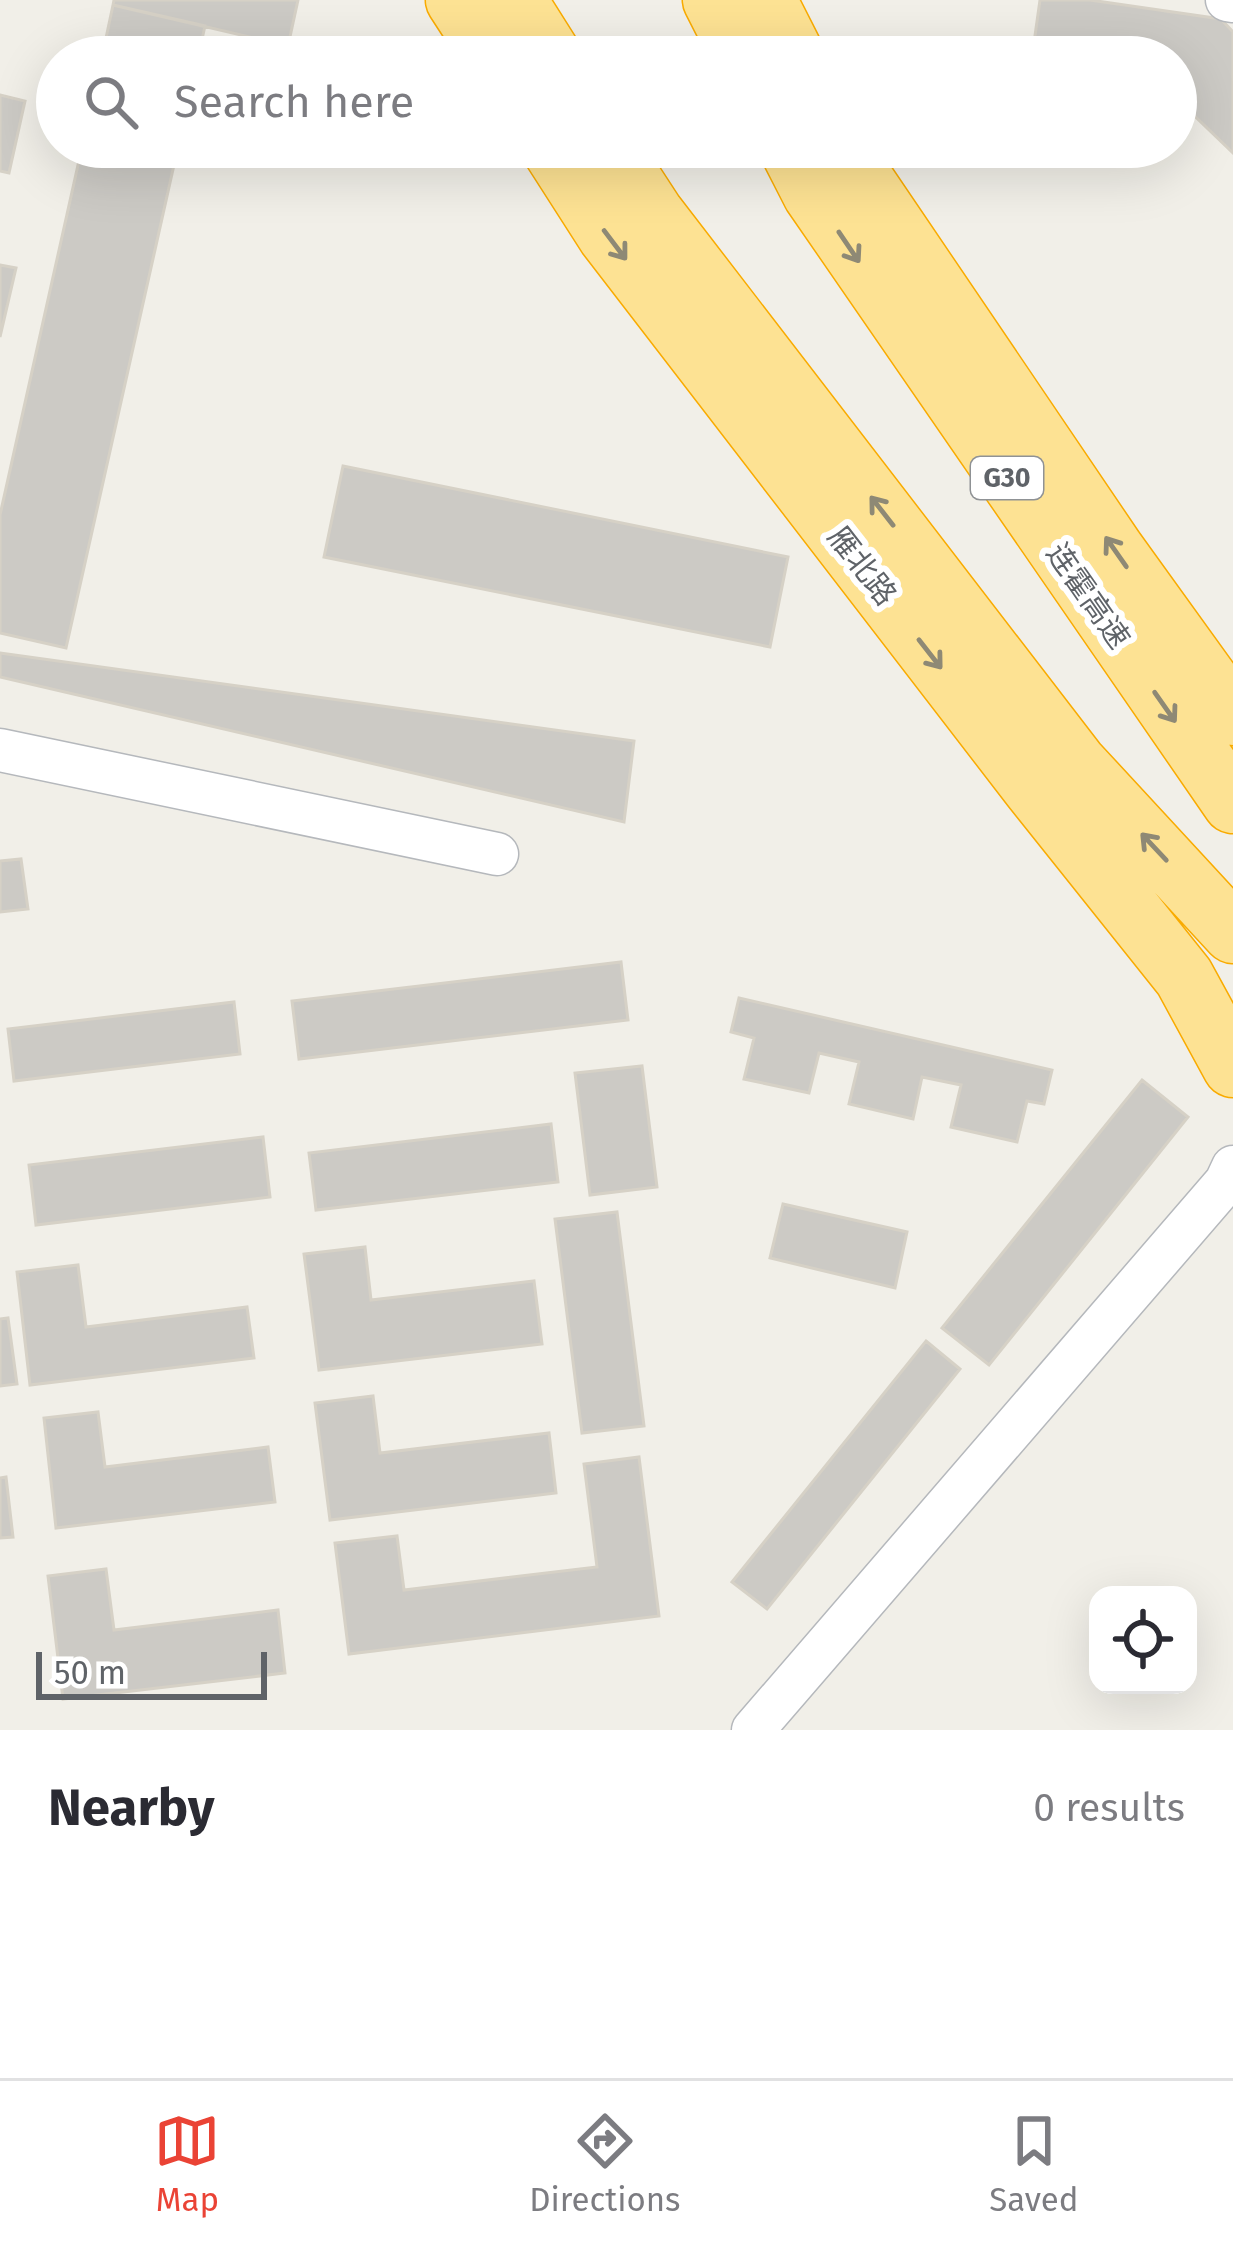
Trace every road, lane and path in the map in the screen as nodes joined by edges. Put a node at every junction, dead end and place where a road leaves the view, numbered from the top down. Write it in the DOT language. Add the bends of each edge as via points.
graph roads {
  1 [pos="456,0"];
  2 [pos="516,0"];
  3 [pos="713,0"];
  4 [pos="766,0"];
  5 [pos="479,36"];
  6 [pos="539,36"];
  7 [pos="731,36"];
  8 [pos="784,36"];
  9 [pos="564,168"];
  10 [pos="624,168"];
  11 [pos="801,168"];
  12 [pos="855,168"];
  13 [pos="1233,715"];
  14 [pos="0,750"];
  15 [pos="1233,803"];
  16 [pos="497,854"];
  17 [pos="1233,933"];
  18 [pos="1233,1067"];
  19 [pos="1233,1167"];
  20 [pos="753,1730"];
  1 -- 5 [label="highway"];
  2 -- 6 [label="highway"];
  3 -- 7 [label="highway"];
  4 -- 8 [label="highway"];
  9 -- 18 [label="highway, 雁北路, one-way" via="608,236 1184,977"];
  17 -- 10 [label="highway, 雁北路, one-way" via="1076,763"];
  11 -- 15 [label="highway, 连霍高速 / G30, one-way"];
  13 -- 12 [label="highway, 连霍高速 / G30, one-way"];
  14 -- 16 [label="street"];
  19 -- 20 [label="street"];
}
